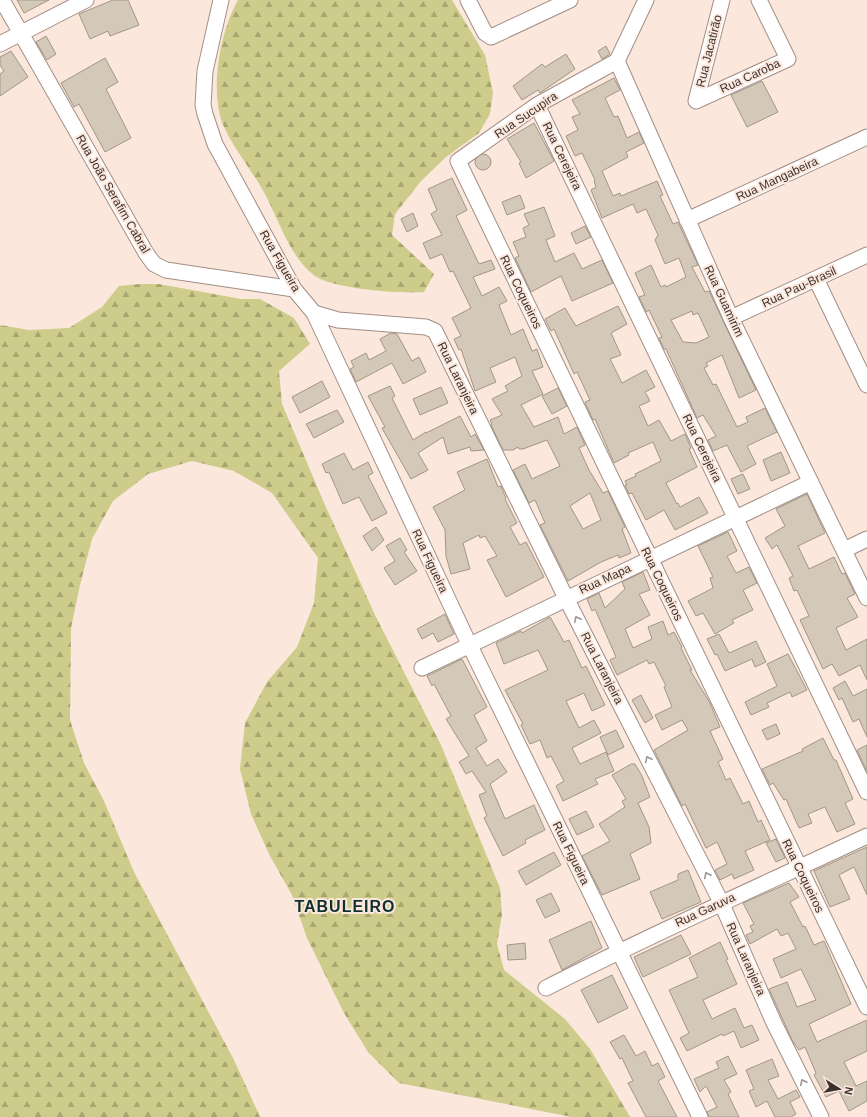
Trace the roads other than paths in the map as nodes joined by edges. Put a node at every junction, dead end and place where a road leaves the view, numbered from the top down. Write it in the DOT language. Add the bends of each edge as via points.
graph roads {
  1 [pos="2,0"];
  2 [pos="86,0"];
  3 [pos="221,0"];
  4 [pos="468,0"];
  5 [pos="570,0"];
  6 [pos="646,0"];
  7 [pos="722,0"];
  8 [pos="759,0"];
  9 [pos="21,33"];
  10 [pos="0,44"];
  11 [pos="617,61"];
  12 [pos="696,101"];
  13 [pos="538,105"];
  14 [pos="867,137"];
  15 [pos="458,161"];
  16 [pos="687,220"];
  17 [pos="867,255"];
  18 [pos="816,279"];
  19 [pos="294,289"];
  20 [pos="314,313"];
  21 [pos="731,318"];
  22 [pos="867,385"];
  23 [pos="811,482"];
  24 [pos="736,518"];
  25 [pos="867,539"];
  26 [pos="844,550"];
  27 [pos="649,558"];
  28 [pos="566,598"];
  29 [pos="867,598"];
  30 [pos="469,644"];
  31 [pos="422,668"];
  32 [pos="867,792"];
  33 [pos="867,836"];
  34 [pos="799,868"];
  35 [pos="721,902"];
  36 [pos="619,951"];
  37 [pos="546,988"];
  38 [pos="867,1007"];
  39 [pos="700,1117"];
  40 [pos="821,1117"];
  1 -- 9 [label="street, Rua João Serafim Cabral"];
  2 -- 9 [label="street"];
  3 -- 19 [label="street, Rua Figueira" via="205,71 203,105 215,144"];
  4 -- 5 [label="street" via="485,33 491,37"];
  6 -- 11 [label="street"];
  7 -- 12 [label="street, Rua Jacatirão"];
  8 -- 12 [label="street, Rua Caroba" via="788,59"];
  9 -- 10 [label="street"];
  9 -- 19 [label="street, Rua João Serafim Cabral" via="154,264 166,270"];
  11 -- 13 [label="street, Rua Sucupira"];
  11 -- 16 [label="street, Rua Guamirim"];
  13 -- 15 [label="street, Rua Sucupira"];
  13 -- 24 [label="street, Rua Cerejeira"];
  14 -- 16 [label="street, Rua Mangabeira"];
  15 -- 27 [label="street, Rua Coqueiros"];
  16 -- 21 [label="street, Rua Guamirim"];
  17 -- 18 [label="street, Rua Pau-Brasil"];
  18 -- 21 [label="street, Rua Pau-Brasil"];
  18 -- 22 [label="street"];
  19 -- 20 [label="street, Rua Figueira"];
  20 -- 28 [label="street, Rua Laranjeira" via="338,320 426,327 435,331"];
  20 -- 30 [label="street, Rua Figueira"];
  21 -- 23 [label="street, Rua Guamirim"];
  23 -- 24 [label="street, Rua Mapa"];
  23 -- 26 [label="street, Rua Guamirim"];
  24 -- 27 [label="street, Rua Mapa"];
  24 -- 32 [label="street, Rua Cerejeira"];
  25 -- 26 [label="street"];
  26 -- 29 [label="street, Rua Guamirim"];
  27 -- 28 [label="street, Rua Mapa"];
  27 -- 34 [label="street, Rua Coqueiros"];
  28 -- 30 [label="street, Rua Mapa"];
  35 -- 28 [label="street, Rua Laranjeira, one-way"];
  30 -- 31 [label="street, Rua Mapa"];
  30 -- 36 [label="street, Rua Figueira"];
  33 -- 34 [label="street, Rua Garuva"];
  34 -- 35 [label="street, Rua Garuva"];
  34 -- 38 [label="street, Rua Coqueiros"];
  35 -- 36 [label="street, Rua Garuva"];
  40 -- 35 [label="street, Rua Laranjeira, one-way" via="774,1023"];
  36 -- 37 [label="street, Rua Garuva"];
  36 -- 39 [label="street, Rua Figueira"];
}
